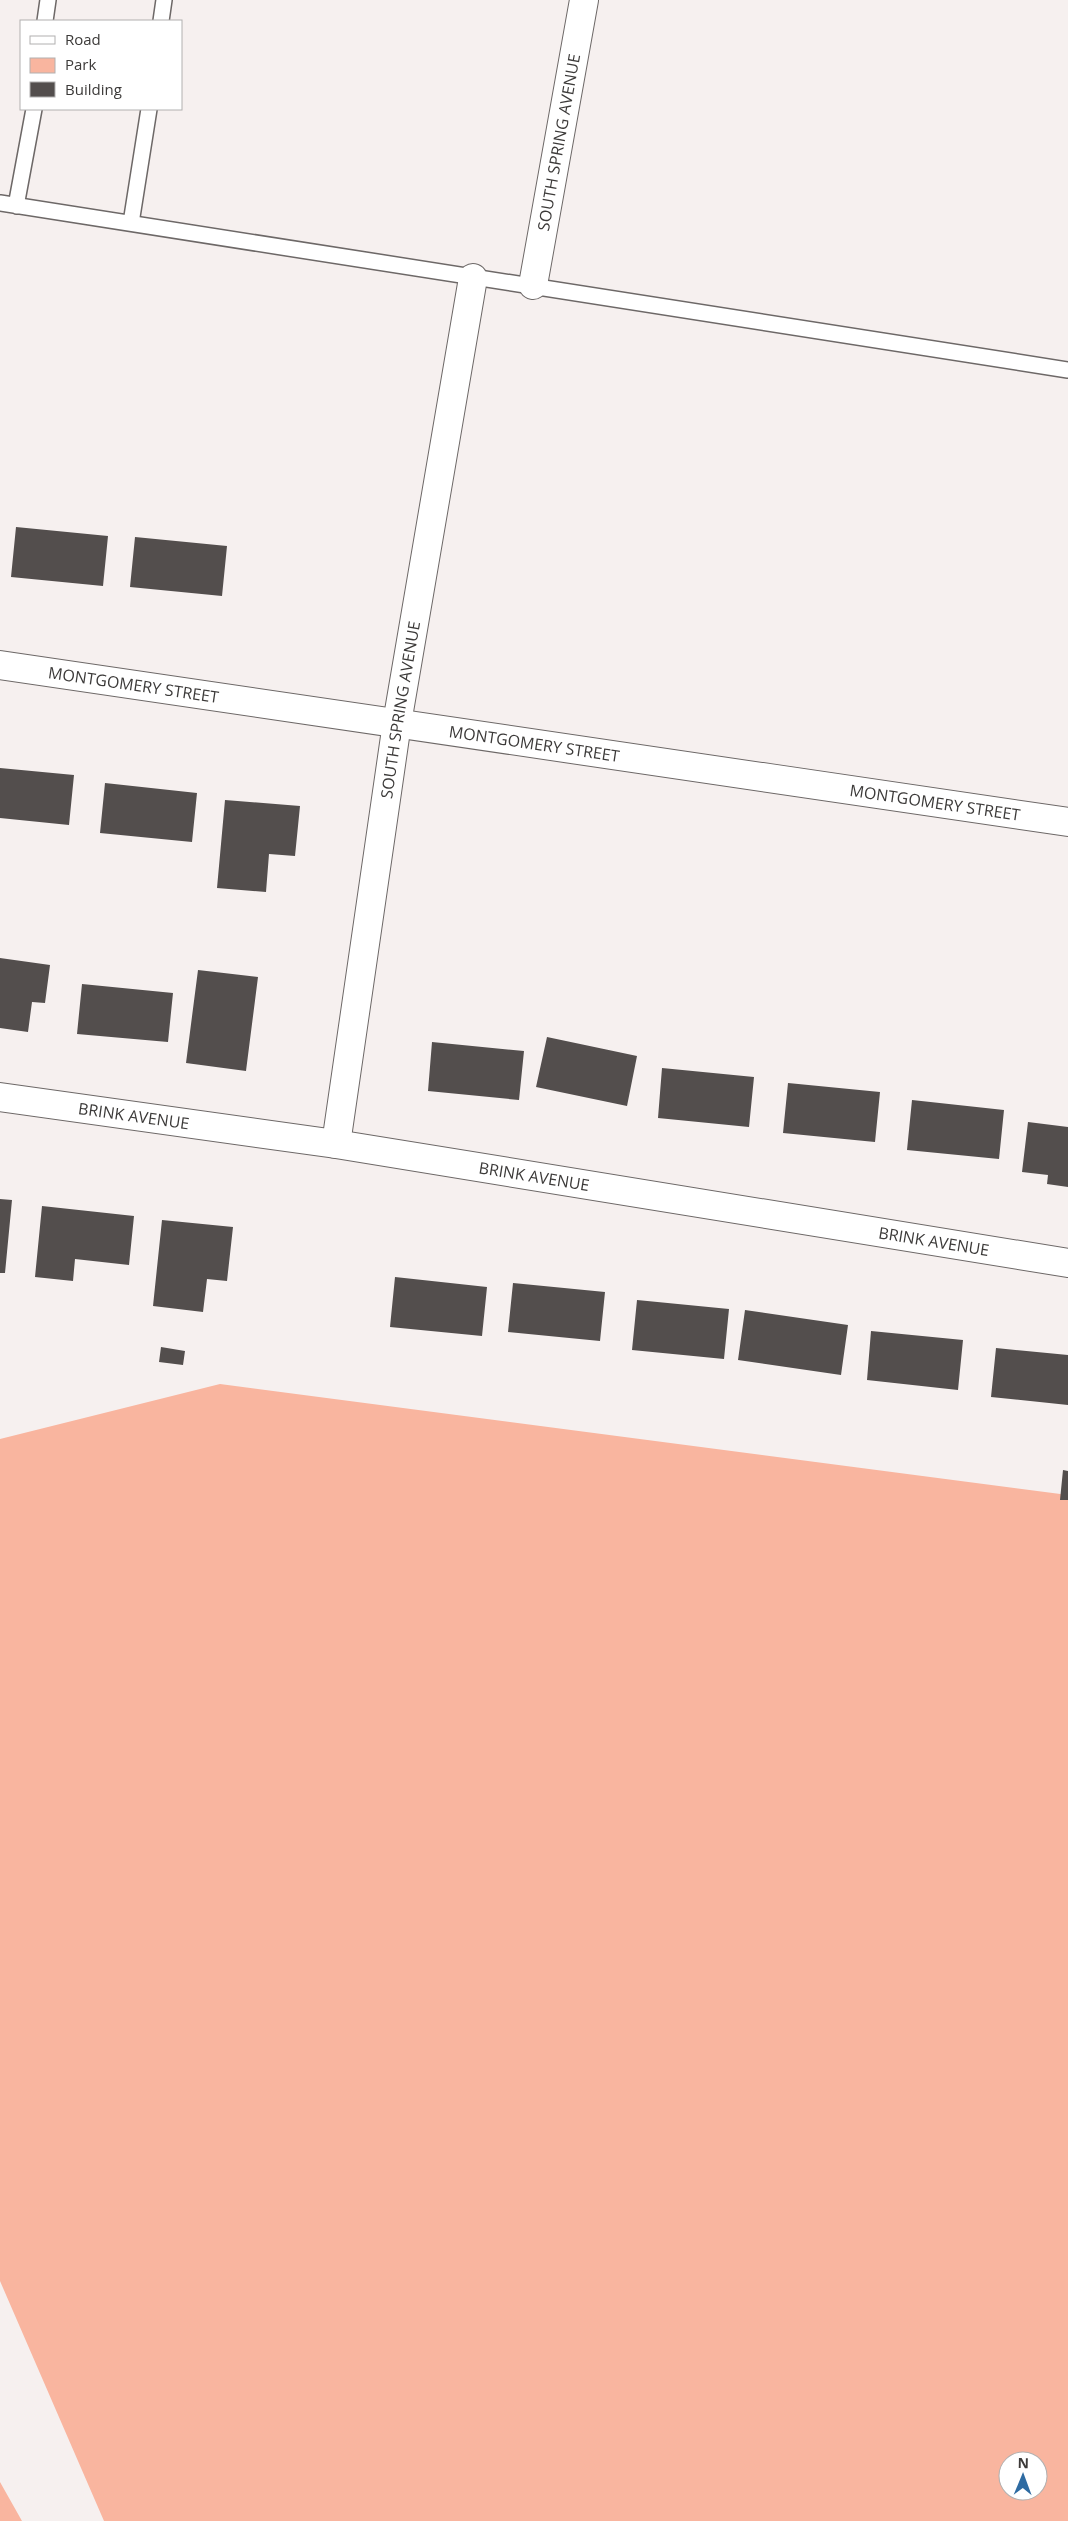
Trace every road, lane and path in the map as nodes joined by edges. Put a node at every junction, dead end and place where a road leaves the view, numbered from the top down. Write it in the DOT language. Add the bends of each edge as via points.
graph roads {
  1 [pos="48,0"];
  2 [pos="164,0"];
  3 [pos="584,0"];
  4 [pos="45,20"];
  5 [pos="161,20"];
  6 [pos="34,110"];
  7 [pos="150,110"];
  8 [pos="0,203"];
  9 [pos="16,206"];
  10 [pos="131,224"];
  11 [pos="473,278"];
  12 [pos="533,285"];
  13 [pos="1068,370"];
  14 [pos="0,665"];
  15 [pos="397,723"];
  16 [pos="1068,822"];
  17 [pos="0,1096"];
  18 [pos="336,1144"];
  19 [pos="1068,1263"];
  1 -- 4 [label="lane"];
  2 -- 5 [label="lane"];
  3 -- 12 [label="street, SOUTH SPRING AVENUE"];
  6 -- 9 [label="lane"];
  7 -- 10 [label="lane"];
  8 -- 9 [label="lane"];
  9 -- 10 [label="lane"];
  10 -- 11 [label="lane"];
  11 -- 12 [label="lane"];
  11 -- 15 [label="street, SOUTH SPRING AVENUE"];
  12 -- 13 [label="lane"];
  14 -- 15 [label="street, MONTGOMERY STREET"];
  15 -- 16 [label="street, MONTGOMERY STREET"];
  15 -- 18 [label="street, SOUTH SPRING AVENUE"];
  17 -- 18 [label="street, BRINK AVENUE"];
  18 -- 19 [label="street, BRINK AVENUE"];
}
